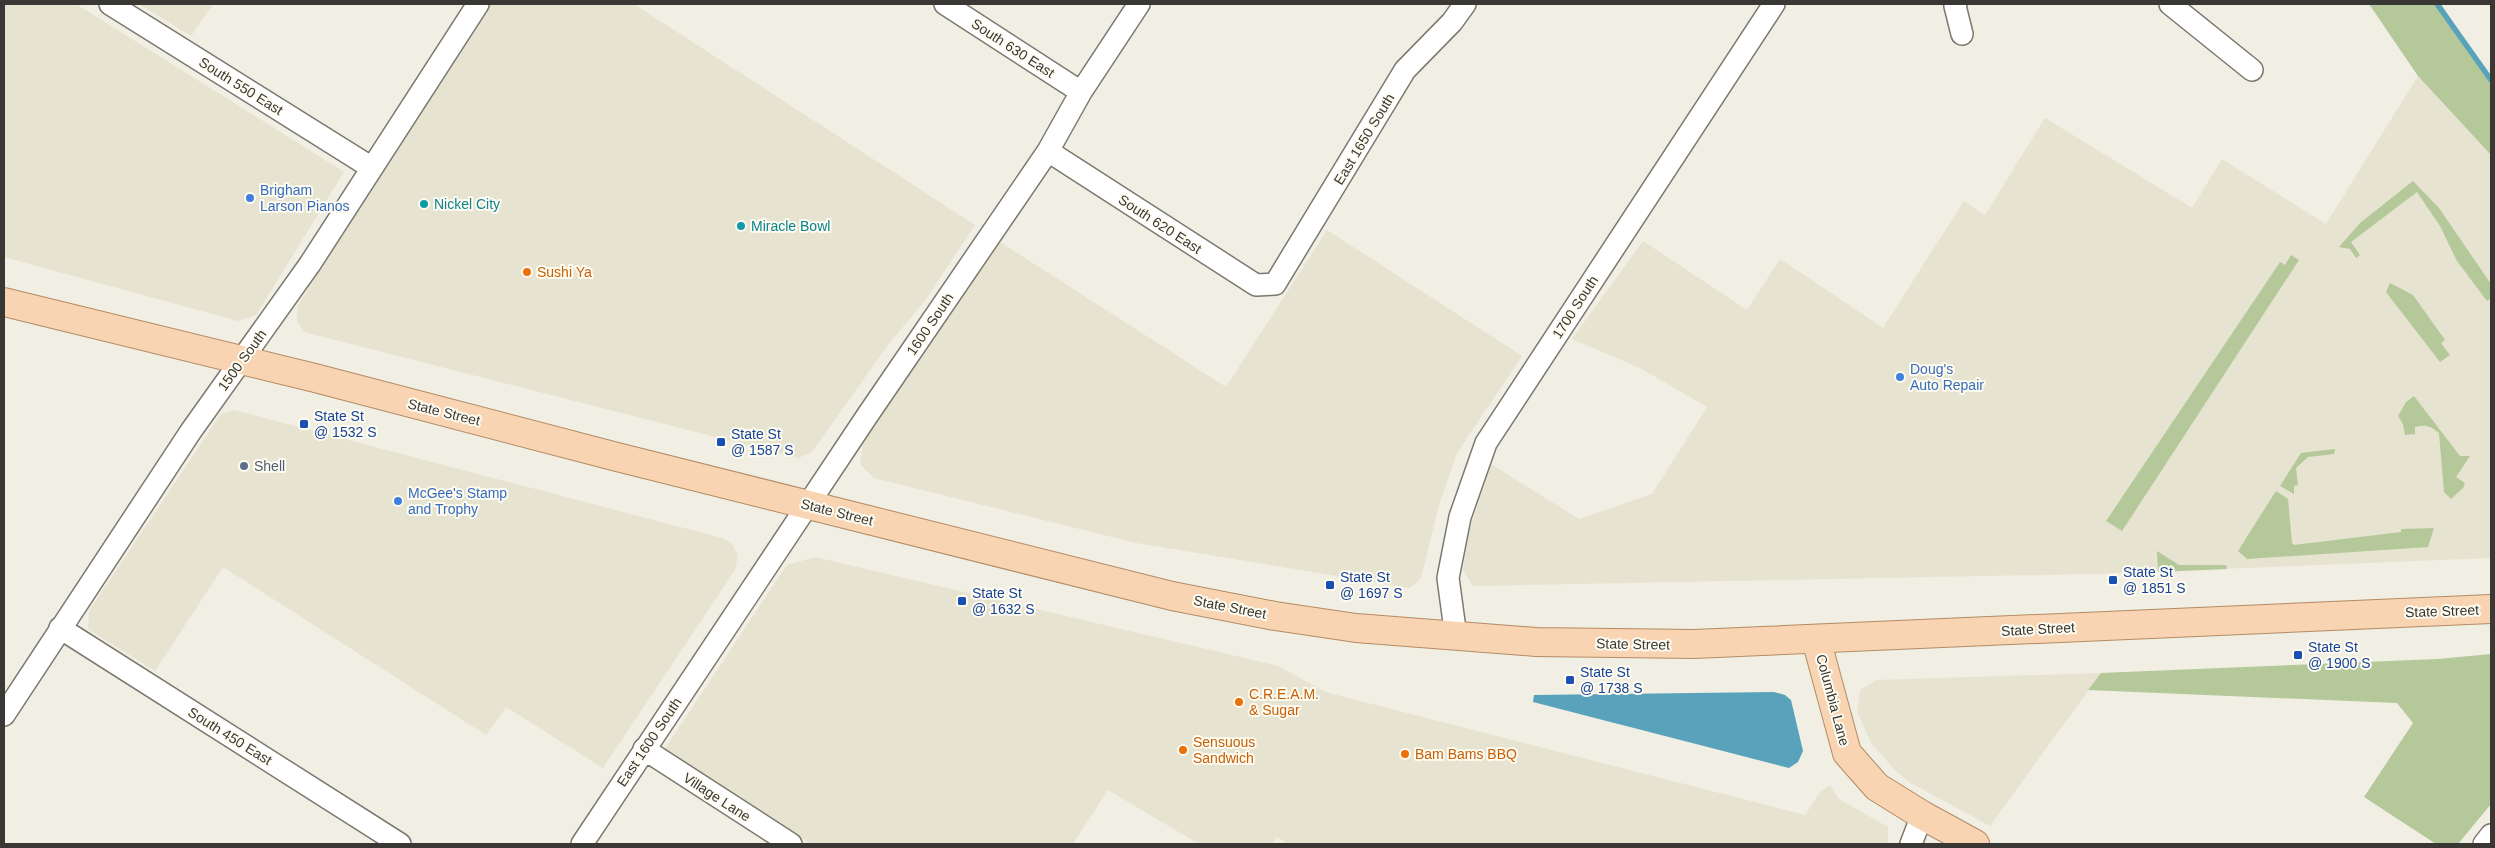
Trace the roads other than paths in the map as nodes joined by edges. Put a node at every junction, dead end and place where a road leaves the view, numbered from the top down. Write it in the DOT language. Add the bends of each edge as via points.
graph roads {
  1 [pos="110,4"];
  2 [pos="478,4"];
  3 [pos="945,4"];
  4 [pos="1139,4"];
  5 [pos="1465,4"];
  6 [pos="1774,4"];
  7 [pos="1956,4"];
  8 [pos="2170,4"];
  9 [pos="1962,34"];
  10 [pos="2252,70"];
  11 [pos="1081,92"];
  12 [pos="1048,151"];
  13 [pos="372,168"];
  14 [pos="1275,284"];
  15 [pos="4,302"];
  16 [pos="242,360"];
  17 [pos="809,505"];
  18 [pos="2491,609"];
  19 [pos="60,628"];
  20 [pos="1456,637"];
  21 [pos="1816,639"];
  22 [pos="717,641"];
  23 [pos="4,714"];
  24 [pos="644,749"];
  25 [pos="1922,815"];
  26 [pos="2491,835"];
  27 [pos="400,844"];
  28 [pos="582,844"];
  29 [pos="791,844"];
  30 [pos="1911,844"];
  31 [pos="1975,844"];
  32 [pos="2484,844"];
  1 -- 13 [label="street, South 550 East"];
  2 -- 13 [label="street, 1500 South"];
  3 -- 11 [label="street, South 630 East"];
  4 -- 11 [label="street, 1600 South"];
  5 -- 14 [label="street, East 1650 South" via="1405,70"];
  6 -- 20 [label="street, 1700 South" via="1486,443 1460,517 1448,578"];
  7 -- 9 [label="street"];
  8 -- 10 [label="street"];
  11 -- 12 [label="street, 1600 South"];
  12 -- 14 [label="street, South 620 East" via="1256,285"];
  12 -- 17 [label="street, 1600 South"];
  13 -- 16 [label="street, 1500 South"];
  15 -- 16 [label="main road, State Street"];
  16 -- 17 [label="main road, State Street"];
  16 -- 19 [label="street, 1500 South"];
  17 -- 20 [label="main road, State Street" via="1172,596 1356,628"];
  17 -- 22 [label="street, 1600 South"];
  18 -- 21 [label="main road, State Street"];
  19 -- 23 [label="street, 1500 South"];
  19 -- 27 [label="street, South 450 East"];
  20 -- 21 [label="main road, State Street" via="1648,644"];
  21 -- 25 [label="main road, Columbia Lane" via="1848,753 1877,787"];
  22 -- 24 [label="street, East 1600 South"];
  24 -- 28 [label="street, East 1600 South"];
  24 -- 29 [label="street, Village Lane"];
  25 -- 30 [label="street"];
  25 -- 31 [label="main road, Columbia Lane"];
  26 -- 32 [label="street"];
}
